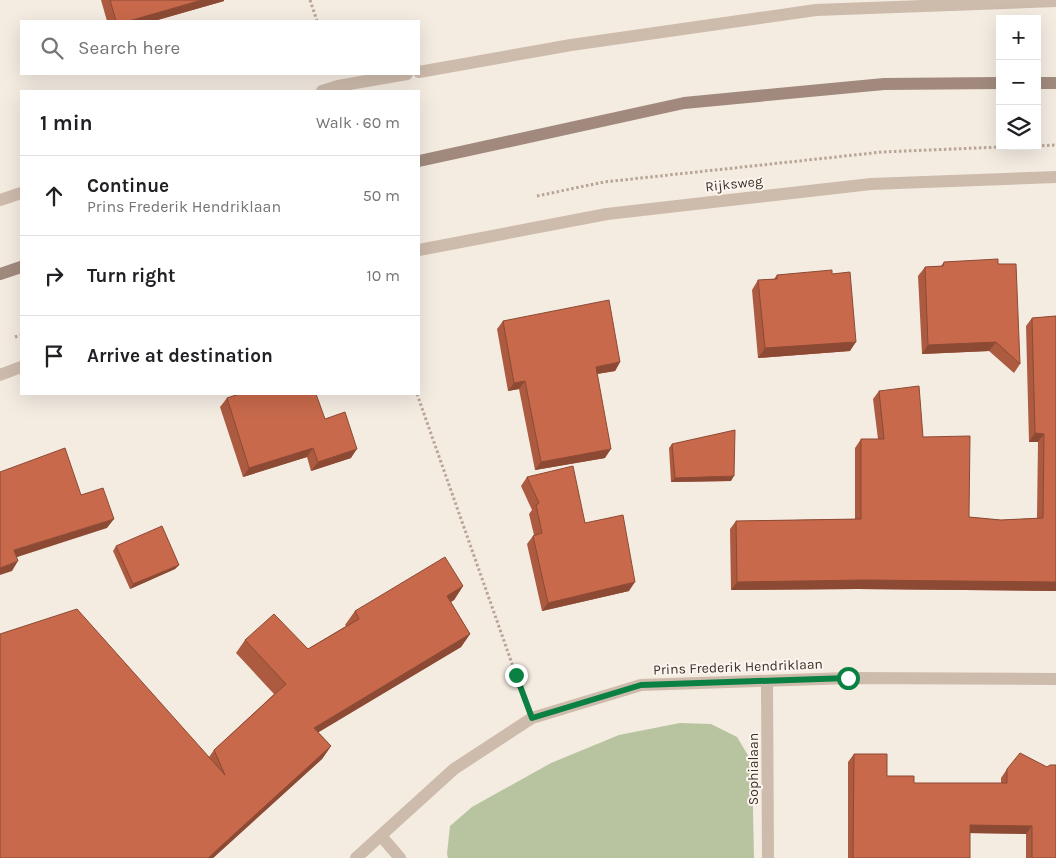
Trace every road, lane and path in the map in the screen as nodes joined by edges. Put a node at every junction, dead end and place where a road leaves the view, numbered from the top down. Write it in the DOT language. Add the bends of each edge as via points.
graph roads {
  1 [pos="310,0"];
  2 [pos="1056,1"];
  3 [pos="317,20"];
  4 [pos="420,72"];
  5 [pos="401,75"];
  6 [pos="1041,83"];
  7 [pos="1056,83"];
  8 [pos="996,84"];
  9 [pos="325,90"];
  10 [pos="1056,145"];
  11 [pos="1041,146"];
  12 [pos="420,161"];
  13 [pos="1056,177"];
  14 [pos="20,193"];
  15 [pos="0,200"];
  16 [pos="420,250"];
  17 [pos="20,267"];
  18 [pos="0,274"];
  19 [pos="20,367"];
  20 [pos="0,375"];
  21 [pos="417,395"];
  22 [pos="1056,679"];
  23 [pos="768,681"];
  24 [pos="532,718"];
  25 [pos="380,836"];
  26 [pos="356,858"];
  27 [pos="400,858"];
  28 [pos="768,858"];
  1 -- 3 [label="path"];
  2 -- 4 [label="street" via="816,10 572,45"];
  5 -- 9 [label="street"];
  6 -- 7 [label="main road"];
  8 -- 12 [label="main road" via="884,84 684,103"];
  10 -- 11 [label="path"];
  13 -- 16 [label="street, Rijksweg" via="870,184 637,210"];
  14 -- 15 [label="street"];
  17 -- 18 [label="main road"];
  19 -- 20 [label="street"];
  21 -- 24 [label="path"];
  22 -- 23 [label="street, Prins Frederik Hendriklaan"];
  23 -- 24 [label="street, Prins Frederik Hendriklaan" via="641,685"];
  23 -- 28 [label="street, Sophialaan"];
  24 -- 25 [label="street, Prins Frederik Hendriklaan" via="454,769"];
  25 -- 26 [label="street, Prins Frederik Hendriklaan"];
  25 -- 27 [label="street"];
}
